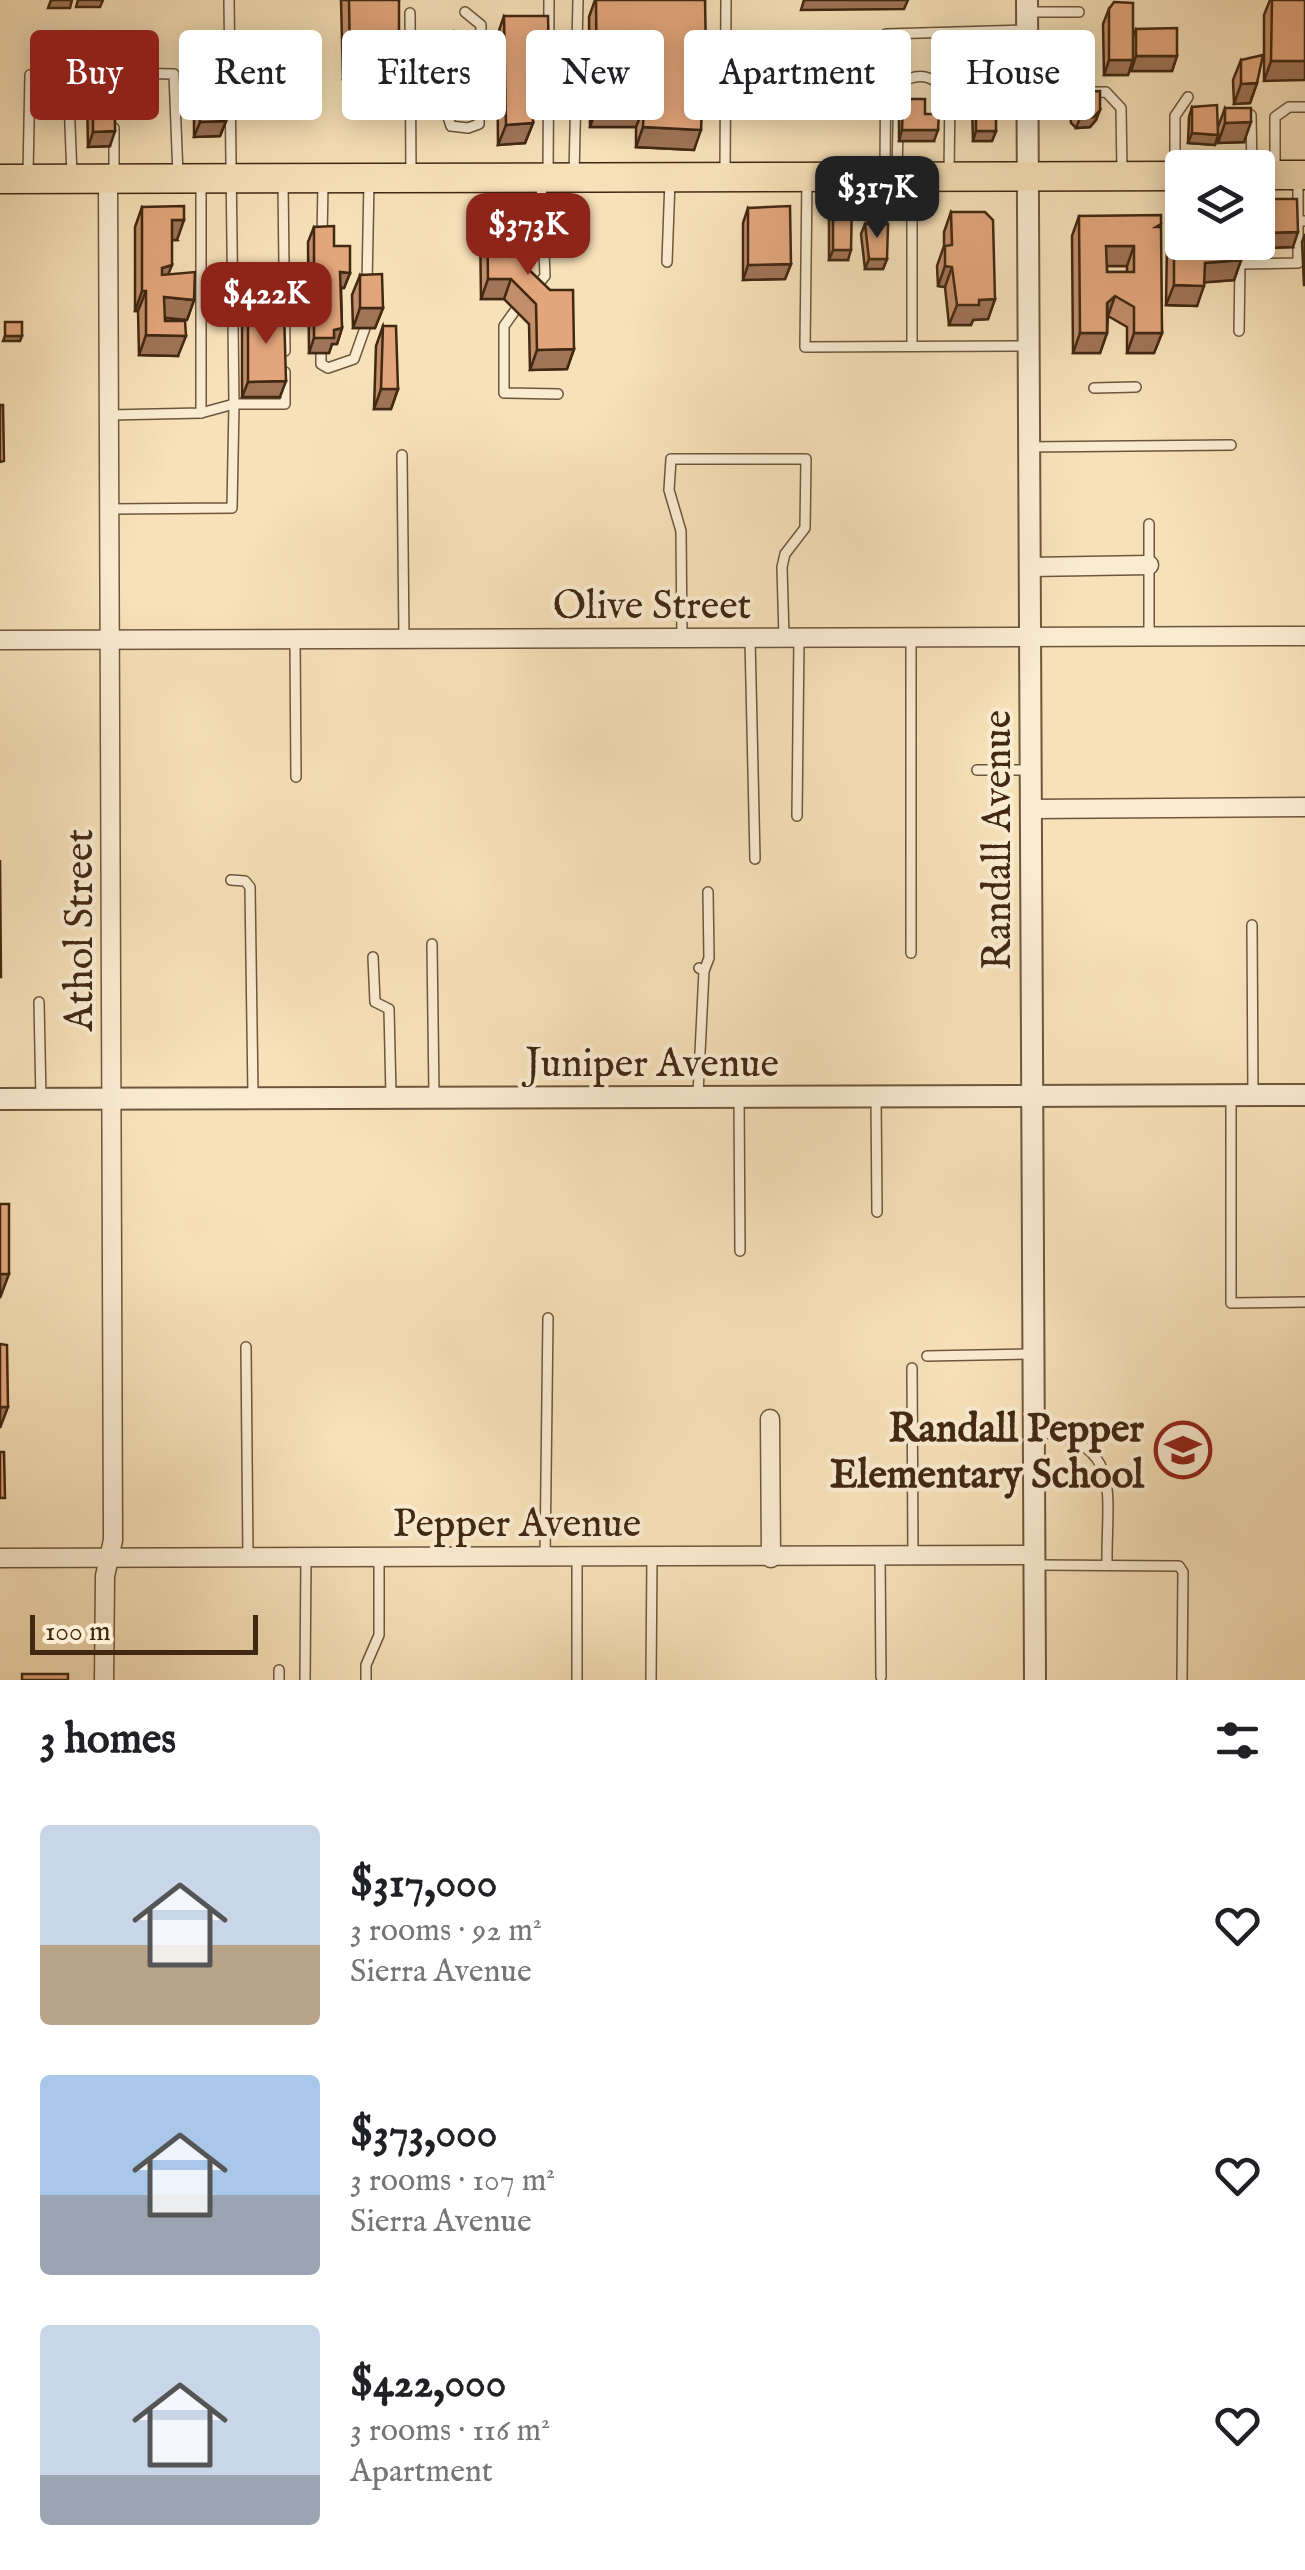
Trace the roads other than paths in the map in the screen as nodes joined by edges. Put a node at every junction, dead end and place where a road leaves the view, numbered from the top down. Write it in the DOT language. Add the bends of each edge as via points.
graph roads {
  1 [pos="229,0"];
  2 [pos="549,0"];
  3 [pos="578,0"];
  4 [pos="726,0"];
  5 [pos="465,12"];
  6 [pos="1079,12"];
  7 [pos="410,13"];
  8 [pos="1027,14"];
  9 [pos="410,30"];
  10 [pos="481,30"];
  11 [pos="960,30"];
  12 [pos="931,33"];
  13 [pos="931,78"];
  14 [pos="1095,92"];
  15 [pos="1188,98"];
  16 [pos="1305,107"];
  17 [pos="1240,115"];
  18 [pos="410,120"];
  19 [pos="449,120"];
  20 [pos="479,120"];
  21 [pos="950,120"];
  22 [pos="1028,120"];
  23 [pos="1177,150"];
  24 [pos="1278,174"];
  25 [pos="1028,176"];
  26 [pos="1122,176"];
  27 [pos="1165,176"];
  28 [pos="670,177"];
  29 [pos="725,177"];
  30 [pos="807,177"];
  31 [pos="898,177"];
  32 [pos="949,177"];
  33 [pos="232,178"];
  34 [pos="283,178"];
  35 [pos="323,178"];
  36 [pos="369,178"];
  37 [pos="410,178"];
  38 [pos="554,178"];
  39 [pos="14,179"];
  40 [pos="72,179"];
  41 [pos="111,179"];
  42 [pos="189,179"];
  43 [pos="1301,221"];
  44 [pos="322,241"];
  45 [pos="1240,260"];
  46 [pos="667,262"];
  47 [pos="1240,264"];
  48 [pos="531,293"];
  49 [pos="367,294"];
  50 [pos="514,312"];
  51 [pos="365,328"];
  52 [pos="1239,331"];
  53 [pos="912,346"];
  54 [pos="1029,346"];
  55 [pos="321,353"];
  56 [pos="1136,387"];
  57 [pos="1094,388"];
  58 [pos="558,394"];
  59 [pos="234,404"];
  60 [pos="202,413"];
  61 [pos="110,415"];
  62 [pos="1231,445"];
  63 [pos="1029,447"];
  64 [pos="402,455"];
  65 [pos="112,509"];
  66 [pos="1149,524"];
  67 [pos="1149,565"];
  68 [pos="1030,566"];
  69 [pos="1305,636"];
  70 [pos="1149,637"];
  71 [pos="750,638"];
  72 [pos="792,638"];
  73 [pos="911,638"];
  74 [pos="1030,638"];
  75 [pos="404,639"];
  76 [pos="682,639"];
  77 [pos="0,640"];
  78 [pos="112,640"];
  79 [pos="295,640"];
  80 [pos="977,770"];
  81 [pos="1031,770"];
  82 [pos="296,777"];
  83 [pos="1305,808"];
  84 [pos="1031,809"];
  85 [pos="797,816"];
  86 [pos="755,859"];
  87 [pos="230,880"];
  88 [pos="708,892"];
  89 [pos="1252,925"];
  90 [pos="432,944"];
  91 [pos="911,954"];
  92 [pos="374,957"];
  93 [pos="39,1002"];
  94 [pos="1253,1095"];
  95 [pos="1305,1095"];
  96 [pos="1032,1096"];
  97 [pos="1230,1096"];
  98 [pos="698,1097"];
  99 [pos="738,1097"];
  100 [pos="876,1097"];
  101 [pos="253,1098"];
  102 [pos="391,1098"];
  103 [pos="434,1098"];
  104 [pos="0,1099"];
  105 [pos="40,1099"];
  106 [pos="113,1099"];
  107 [pos="876,1212"];
  108 [pos="740,1251"];
  109 [pos="1305,1302"];
  110 [pos="548,1318"];
  111 [pos="246,1347"];
  112 [pos="1033,1354"];
  113 [pos="927,1356"];
  114 [pos="912,1368"];
  115 [pos="770,1419"];
  116 [pos="1034,1431"];
  117 [pos="577,1556"];
  118 [pos="652,1556"];
  119 [pos="880,1556"];
  120 [pos="913,1556"];
  121 [pos="380,1557"];
  122 [pos="545,1557"];
  123 [pos="0,1558"];
  124 [pos="109,1558"];
  125 [pos="248,1558"];
  126 [pos="306,1558"];
  127 [pos="771,1558"];
  128 [pos="1034,1560"];
  129 [pos="1108,1565"];
  130 [pos="882,1676"];
  131 [pos="104,1680"];
  132 [pos="306,1680"];
  133 [pos="366,1680"];
  134 [pos="577,1680"];
  135 [pos="652,1680"];
  136 [pos="1034,1680"];
  137 [pos="1182,1680"];
  1 -- 33 [label="lane"];
  2 -- 38 [label="lane"];
  3 -- 38 [label="lane"];
  4 -- 29 [label="lane"];
  5 -- 10 [label="lane"];
  6 -- 8 [label="lane"];
  7 -- 9 [label="lane"];
  8 -- 11 [label="lane"];
  12 -- 31 [label="lane" via="886,34"];
  13 -- 31 [label="lane" via="899,84"];
  14 -- 26 [label="lane" via="1116,98 1121,108"];
  15 -- 23 [label="lane" via="1175,116"];
  16 -- 24 [label="lane" via="1289,107 1275,117"];
  17 -- 24 [label="lane" via="1251,114"];
  18 -- 37 [label="lane"];
  19 -- 20 [label="lane" via="468,128"];
  21 -- 32 [label="lane"];
  22 -- 25 [label="street, Randall Avenue"];
  24 -- 43 [label="lane"];
  25 -- 26 [label="main road"];
  25 -- 32 [label="main road"];
  25 -- 54 [label="street, Randall Avenue"];
  26 -- 27 [label="main road"];
  28 -- 29 [label="main road"];
  28 -- 38 [label="main road"];
  28 -- 46 [label="lane"];
  29 -- 30 [label="main road"];
  30 -- 31 [label="main road"];
  30 -- 53 [label="lane" via="805,346"];
  31 -- 32 [label="main road"];
  31 -- 53 [label="lane"];
  33 -- 34 [label="main road"];
  33 -- 42 [label="main road"];
  33 -- 59 [label="lane"];
  34 -- 35 [label="main road"];
  34 -- 59 [label="lane" via="286,404"];
  35 -- 36 [label="main road"];
  35 -- 44 [label="lane"];
  36 -- 37 [label="main road"];
  36 -- 49 [label="lane"];
  37 -- 38 [label="main road"];
  38 -- 48 [label="lane" via="545,276"];
  39 -- 40 [label="main road"];
  39 -- 40 [label="lane" via="30,75 68,74"];
  40 -- 41 [label="main road"];
  41 -- 42 [label="main road"];
  41 -- 42 [label="lane" via="117,84 127,73 170,73 177,82"];
  41 -- 61 [label="street, Athol Street"];
  42 -- 60 [label="lane"];
  43 -- 47 [label="lane" via="1298,263"];
  45 -- 47 [label="lane"];
  47 -- 52 [label="lane"];
  50 -- 58 [label="lane" via="504,326 504,393"];
  51 -- 55 [label="lane" via="354,358 328,368"];
  53 -- 54 [label="lane"];
  54 -- 63 [label="street, Randall Avenue"];
  56 -- 57 [label="lane"];
  59 -- 60 [label="lane"];
  59 -- 65 [label="lane" via="232,508"];
  60 -- 61 [label="lane"];
  61 -- 65 [label="street, Athol Street"];
  62 -- 63 [label="lane"];
  63 -- 68 [label="street, Randall Avenue"];
  64 -- 75 [label="lane"];
  65 -- 78 [label="street, Athol Street"];
  66 -- 67 [label="lane"];
  67 -- 68 [label="street"];
  67 -- 70 [label="lane"];
  68 -- 74 [label="street, Randall Avenue"];
  69 -- 70 [label="street, Olive Street"];
  70 -- 74 [label="street, Olive Street"];
  71 -- 72 [label="street, Olive Street"];
  71 -- 76 [label="street, Olive Street"];
  71 -- 86 [label="lane"];
  72 -- 73 [label="street, Olive Street"];
  72 -- 76 [label="lane" via="782,566 805,528 806,459 671,459"];
  72 -- 85 [label="lane"];
  73 -- 74 [label="street, Olive Street"];
  73 -- 91 [label="lane"];
  74 -- 81 [label="street, Randall Avenue"];
  75 -- 76 [label="street, Olive Street"];
  75 -- 79 [label="street, Olive Street"];
  77 -- 78 [label="street, Olive Street"];
  78 -- 79 [label="street, Olive Street"];
  78 -- 106 [label="street, Athol Street"];
  79 -- 82 [label="lane"];
  80 -- 81 [label="lane"];
  81 -- 84 [label="street, Randall Avenue"];
  83 -- 84 [label="street"];
  84 -- 96 [label="street, Randall Avenue"];
  87 -- 101 [label="lane" via="250,888"];
  88 -- 98 [label="lane"];
  89 -- 94 [label="lane"];
  90 -- 103 [label="lane"];
  92 -- 102 [label="lane" via="375,1002 388,1009"];
  93 -- 105 [label="lane"];
  94 -- 95 [label="street, Juniper Avenue"];
  94 -- 97 [label="street, Juniper Avenue"];
  96 -- 97 [label="street, Juniper Avenue"];
  96 -- 100 [label="street, Juniper Avenue"];
  96 -- 112 [label="street, Randall Avenue"];
  97 -- 109 [label="lane" via="1231,1303"];
  98 -- 99 [label="street, Juniper Avenue"];
  98 -- 103 [label="street, Juniper Avenue"];
  99 -- 100 [label="street, Juniper Avenue"];
  99 -- 108 [label="lane"];
  100 -- 107 [label="lane"];
  101 -- 102 [label="street, Juniper Avenue"];
  101 -- 106 [label="street, Juniper Avenue"];
  102 -- 103 [label="street, Juniper Avenue"];
  104 -- 105 [label="street, Juniper Avenue"];
  105 -- 106 [label="street, Juniper Avenue"];
  106 -- 124 [label="street, Athol Street"];
  110 -- 122 [label="lane"];
  111 -- 125 [label="lane"];
  112 -- 113 [label="lane"];
  112 -- 116 [label="street, Randall Avenue"];
  114 -- 120 [label="lane"];
  115 -- 127 [label="street"];
  116 -- 128 [label="street, Randall Avenue"];
  116 -- 129 [label="lane" via="1061,1435 1102,1462"];
  117 -- 118 [label="street, Pepper Avenue"];
  117 -- 122 [label="street, Pepper Avenue"];
  117 -- 134 [label="lane"];
  118 -- 127 [label="street, Pepper Avenue"];
  118 -- 135 [label="lane"];
  119 -- 120 [label="street, Pepper Avenue"];
  119 -- 127 [label="street, Pepper Avenue"];
  119 -- 130 [label="lane"];
  120 -- 128 [label="street, Pepper Avenue"];
  121 -- 122 [label="street, Pepper Avenue"];
  121 -- 126 [label="street, Pepper Avenue"];
  121 -- 133 [label="lane" via="379,1635"];
  123 -- 124 [label="street, Pepper Avenue"];
  124 -- 125 [label="street, Pepper Avenue"];
  124 -- 131 [label="street, Athol Street"];
  125 -- 126 [label="street, Pepper Avenue"];
  126 -- 132 [label="lane"];
  128 -- 129 [label="lane"];
  128 -- 136 [label="street, Randall Avenue"];
  129 -- 137 [label="lane" via="1172,1564 1183,1572"];
}
